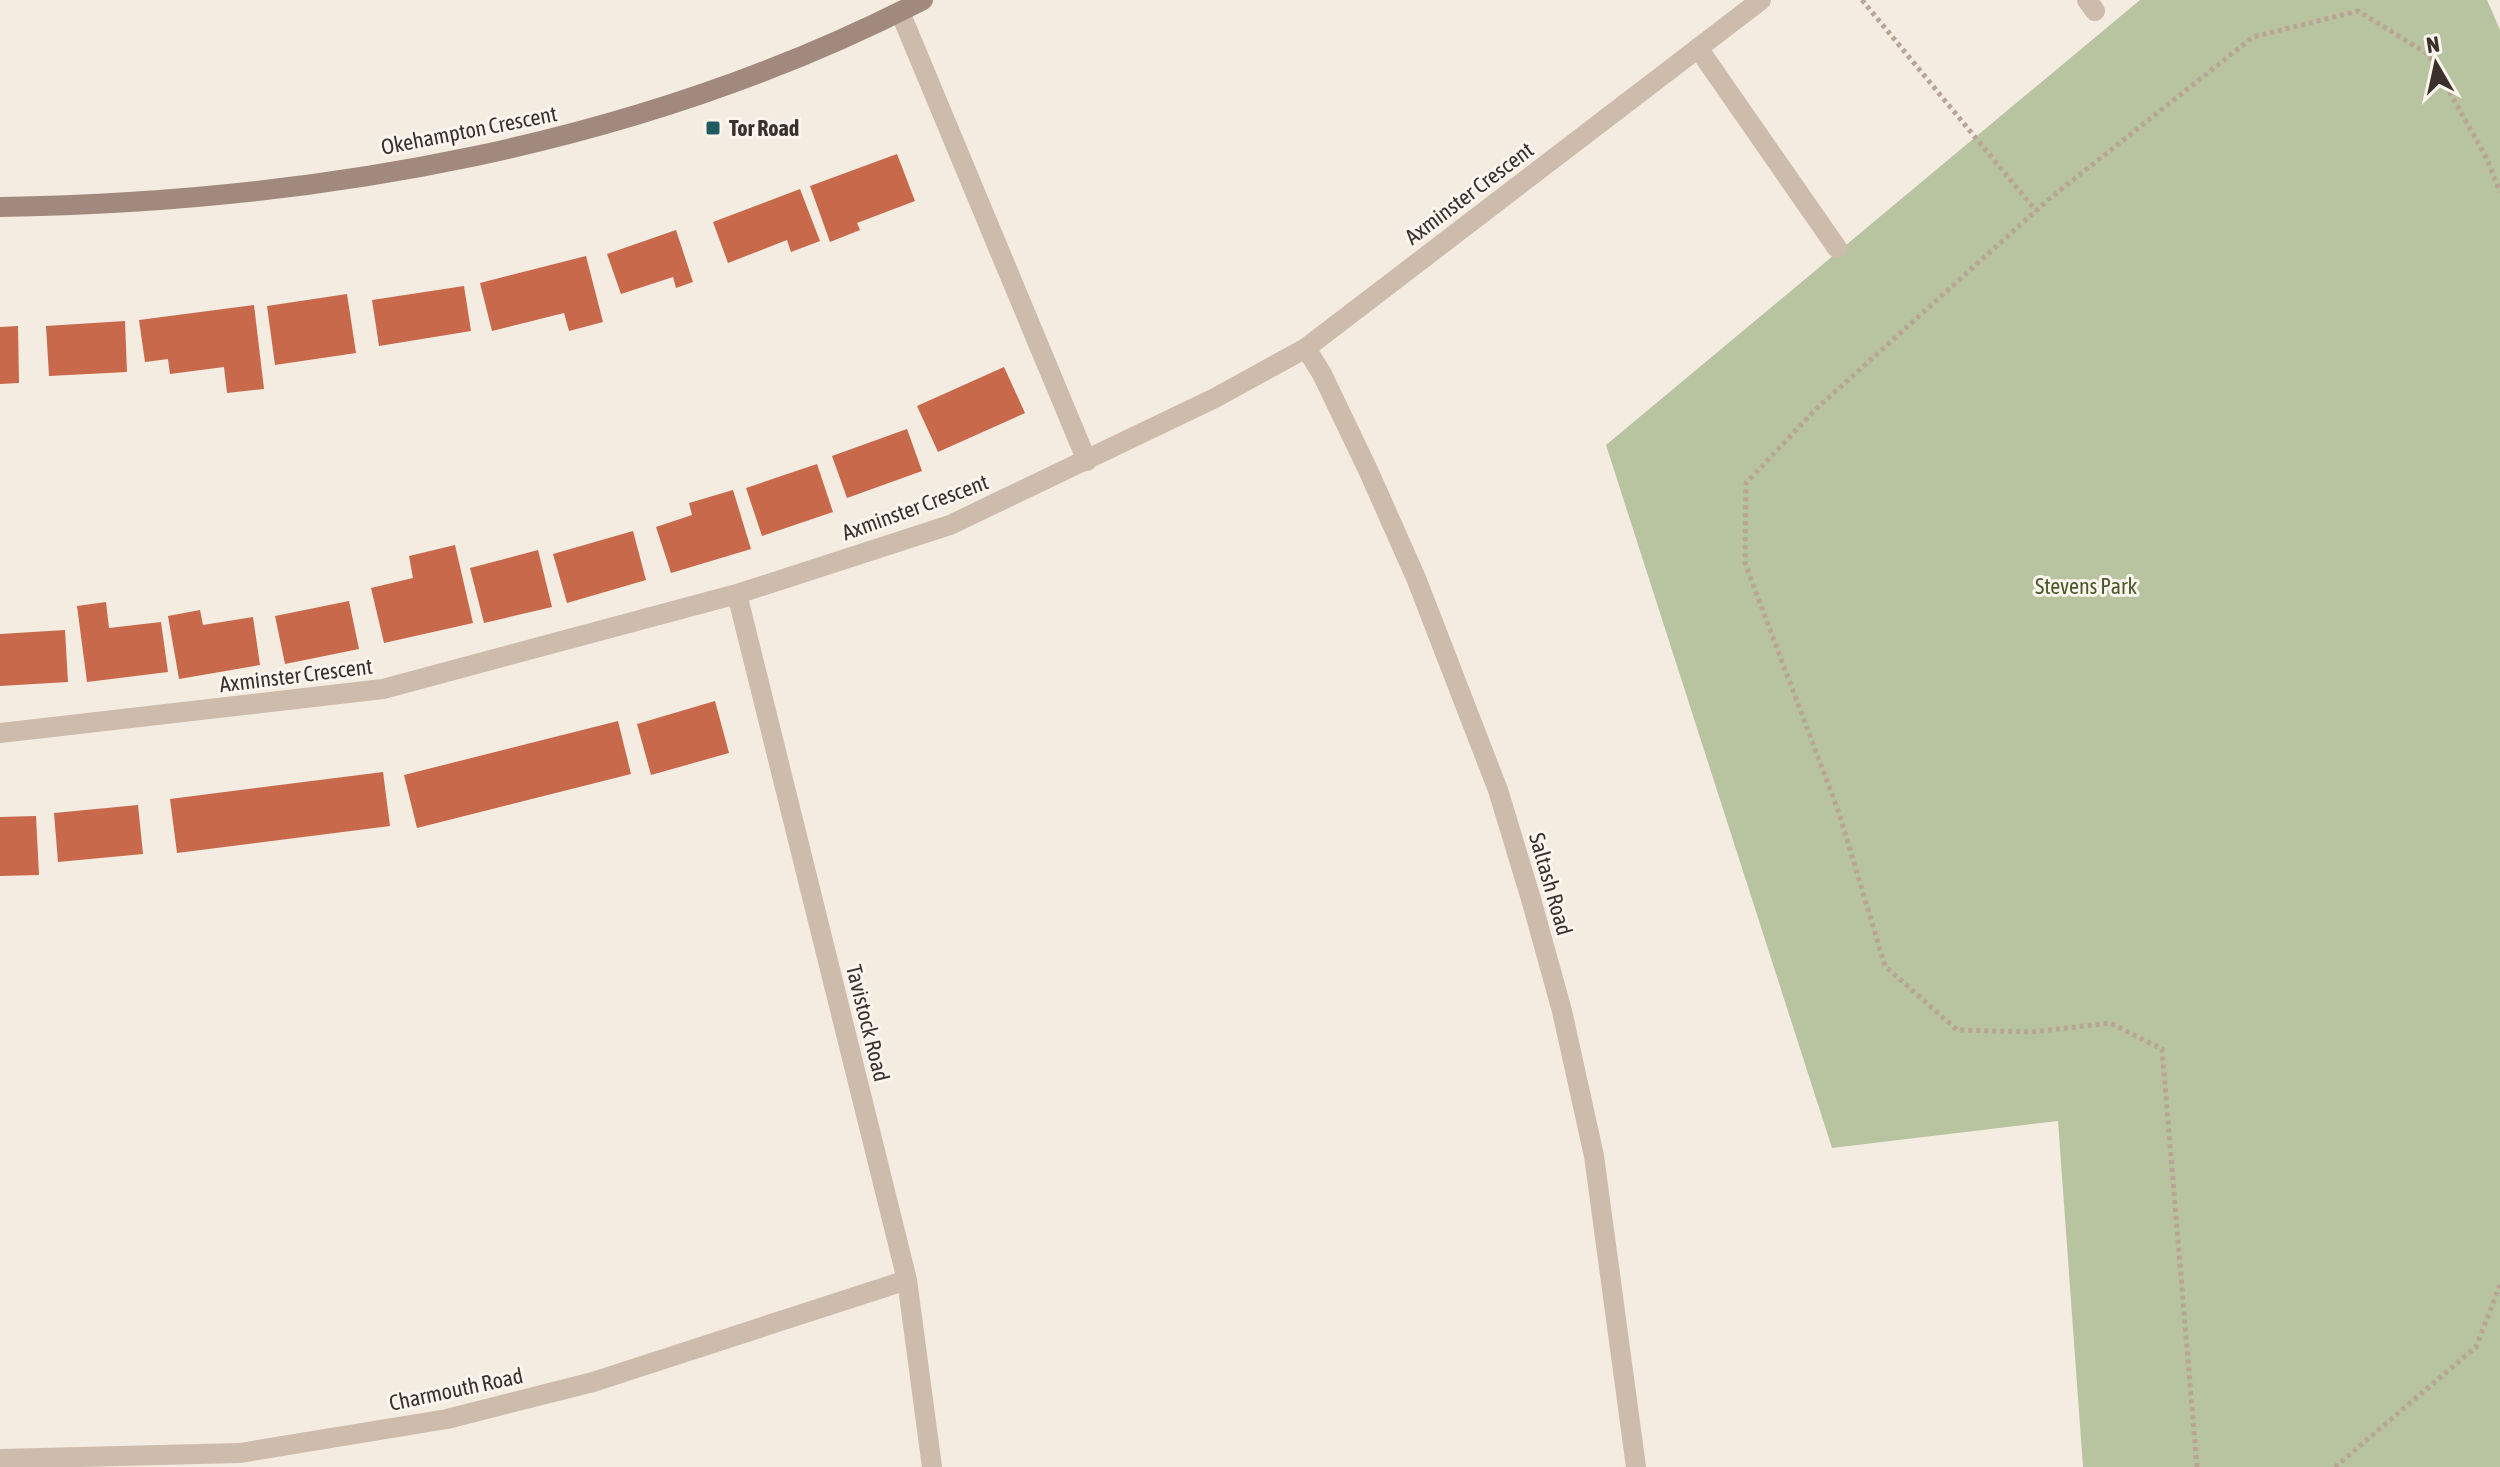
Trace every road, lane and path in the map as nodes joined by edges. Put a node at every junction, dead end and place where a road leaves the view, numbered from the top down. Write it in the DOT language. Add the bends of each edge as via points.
graph roads {
  1 [pos="923,0"];
  2 [pos="1761,0"];
  3 [pos="1862,0"];
  4 [pos="900,12"];
  5 [pos="1698,48"];
  6 [pos="2500,192"];
  7 [pos="0,207"];
  8 [pos="2036,211"];
  9 [pos="1837,248"];
  10 [pos="1306,348"];
  11 [pos="1087,461"];
  12 [pos="737,594"];
  13 [pos="0,733"];
  14 [pos="907,1280"];
  15 [pos="2500,1285"];
  16 [pos="0,1459"];
  17 [pos="932,1467"];
  18 [pos="1636,1467"];
  19 [pos="2197,1467"];
  20 [pos="2335,1467"];
  1 -- 4 [label="street, Okehampton Crescent"];
  2 -- 5 [label="street, Axminster Crescent"];
  3 -- 8 [label="path"];
  4 -- 7 [label="street, Okehampton Crescent" via="785,63 682,99 573,134 456,160 212,196"];
  4 -- 11 [label="street"];
  5 -- 9 [label="street"];
  5 -- 10 [label="street, Axminster Crescent"];
  6 -- 8 [label="path" via="2428,54 2358,11 2253,37"];
  8 -- 19 [label="path" via="1817,408 1746,483 1745,563 1839,813 1885,966 1957,1030 2032,1032 2110,1023 2162,1049"];
  10 -- 11 [label="street, Axminster Crescent"];
  10 -- 18 [label="street, Saltash Road" via="1416,578 1498,790 1531,899 1594,1156"];
  11 -- 12 [label="street, Axminster Crescent" via="950,525"];
  12 -- 13 [label="street, Axminster Crescent" via="383,689"];
  12 -- 14 [label="street, Tavistock Road"];
  14 -- 16 [label="street, Charmouth Road" via="593,1382 447,1419 240,1453"];
  14 -- 17 [label="street, Tavistock Road"];
  15 -- 20 [label="path" via="2476,1347"];
}
